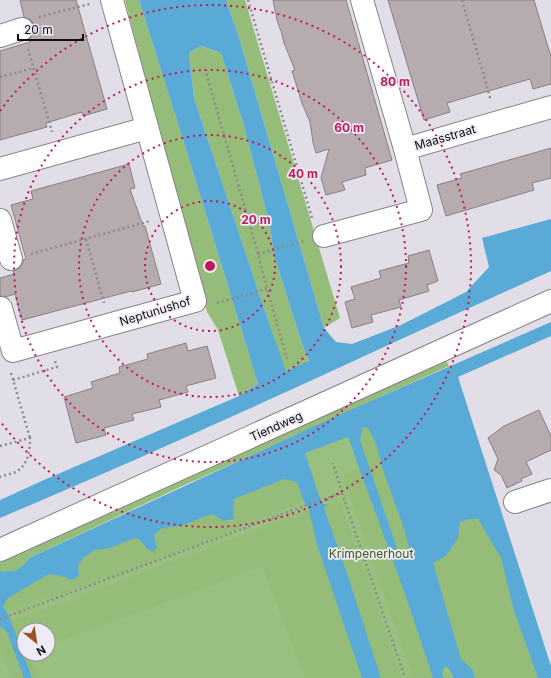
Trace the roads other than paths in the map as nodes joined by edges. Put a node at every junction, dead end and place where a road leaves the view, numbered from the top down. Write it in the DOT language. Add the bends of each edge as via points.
graph roads {
  1 [pos="362,0"];
  2 [pos="104,1"];
  3 [pos="22,29"];
  4 [pos="0,36"];
  5 [pos="551,107"];
  6 [pos="148,128"];
  7 [pos="405,149"];
  8 [pos="0,169"];
  9 [pos="0,220"];
  10 [pos="315,234"];
  11 [pos="12,259"];
  12 [pos="551,301"];
  13 [pos="0,308"];
  14 [pos="551,490"];
  15 [pos="514,502"];
  16 [pos="0,550"];
  1 -- 7 [label="street"];
  2 -- 6 [label="street, Neptunushof"];
  3 -- 4 [label="street"];
  5 -- 7 [label="street, Maasstraat"];
  6 -- 8 [label="street"];
  6 -- 13 [label="street, Neptunushof" via="195,301 13,351"];
  7 -- 10 [label="street, Maasstraat" via="421,210"];
  9 -- 11 [label="street"];
  12 -- 16 [label="street, Tiendweg"];
  14 -- 15 [label="street"];
}
